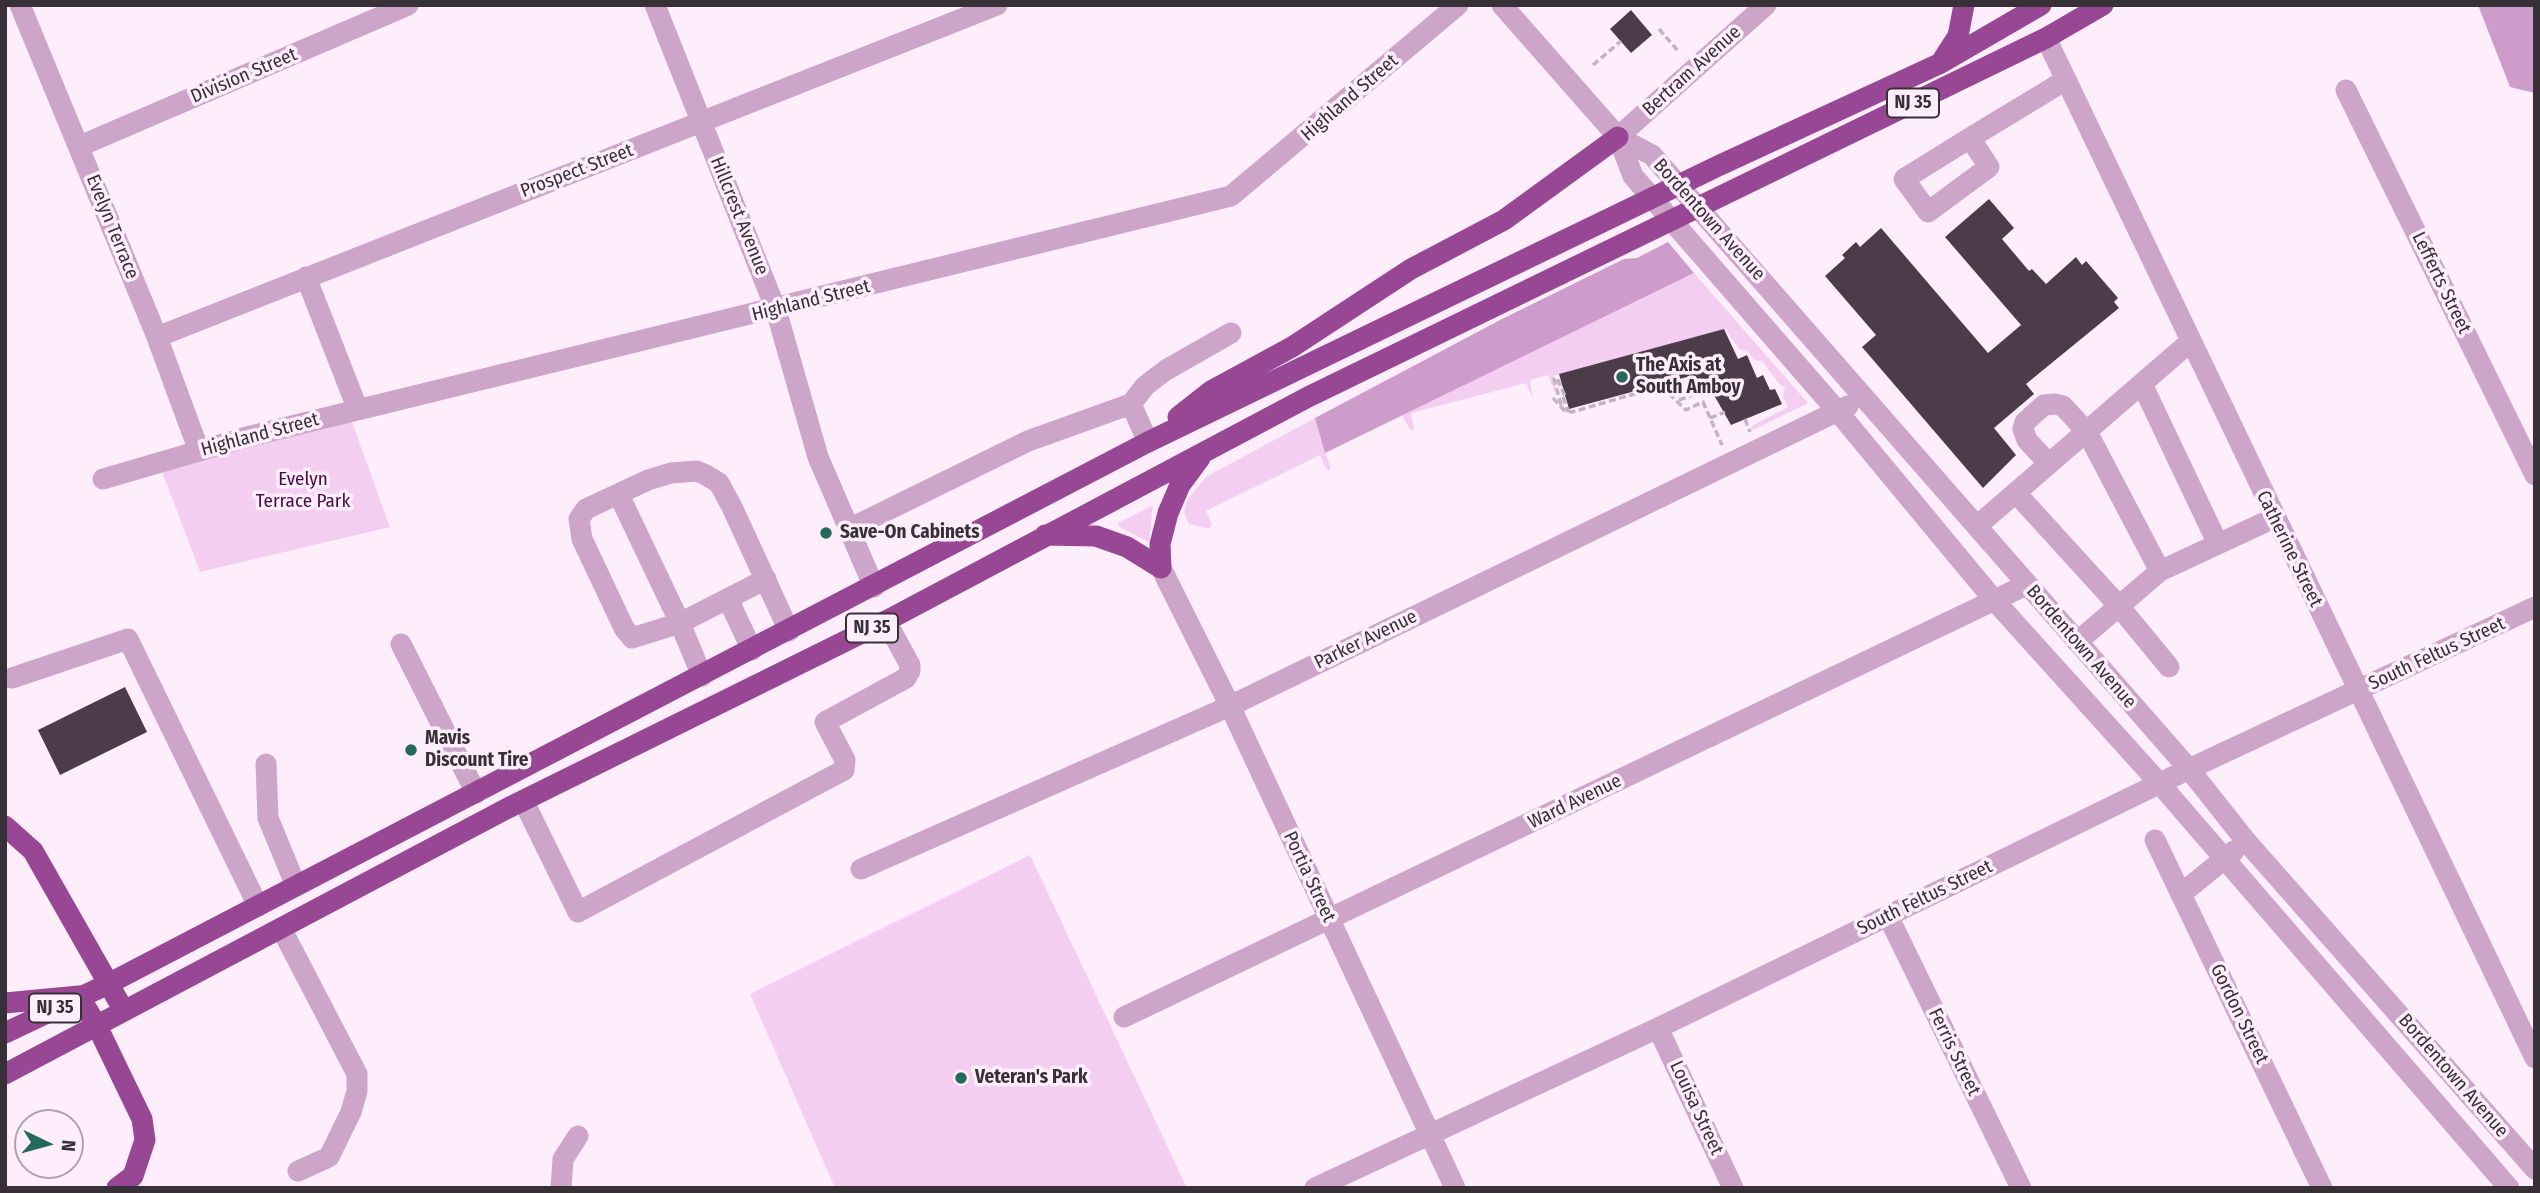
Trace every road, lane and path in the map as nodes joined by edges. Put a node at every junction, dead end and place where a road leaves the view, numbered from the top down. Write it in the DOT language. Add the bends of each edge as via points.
graph roads {
  1 [pos="20,5"];
  2 [pos="408,5"];
  3 [pos="655,5"];
  4 [pos="997,5"];
  5 [pos="1458,5"];
  6 [pos="1503,5"];
  7 [pos="1766,5"];
  8 [pos="1964,5"];
  9 [pos="2041,5"];
  10 [pos="2103,5"];
  11 [pos="1659,29"];
  12 [pos="2046,38"];
  13 [pos="1621,41"];
  14 [pos="1679,52"];
  15 [pos="1941,63"];
  16 [pos="1593,65"];
  17 [pos="2064,80"];
  18 [pos="2346,90"];
  19 [pos="701,122"];
  20 [pos="1618,137"];
  21 [pos="1970,138"];
  22 [pos="80,146"];
  23 [pos="306,277"];
  24 [pos="1760,277"];
  25 [pos="1733,289"];
  26 [pos="776,310"];
  27 [pos="1231,334"];
  28 [pos="157,337"];
  29 [pos="2190,342"];
  30 [pos="2142,384"];
  31 [pos="1695,394"];
  32 [pos="1863,394"];
  33 [pos="1553,398"];
  34 [pos="1679,400"];
  35 [pos="1131,404"];
  36 [pos="1562,407"];
  37 [pos="358,410"];
  38 [pos="1568,412"];
  39 [pos="1725,412"];
  40 [pos="1839,412"];
  41 [pos="1710,418"];
  42 [pos="1745,419"];
  43 [pos="2087,432"];
  44 [pos="1751,434"];
  45 [pos="1148,442"];
  46 [pos="1723,447"];
  47 [pos="199,451"];
  48 [pos="1204,452"];
  49 [pos="2049,464"];
  50 [pos="2535,475"];
  51 [pos="103,480"];
  52 [pos="2016,493"];
  53 [pos="619,495"];
  54 [pos="2274,518"];
  55 [pos="1977,526"];
  56 [pos="849,529"];
  57 [pos="1044,535"];
  58 [pos="2218,544"];
  59 [pos="1161,568"];
  60 [pos="2160,571"];
  61 [pos="766,579"];
  62 [pos="2026,584"];
  63 [pos="874,587"];
  64 [pos="728,598"];
  65 [pos="1994,600"];
  66 [pos="2118,605"];
  67 [pos="2535,607"];
  68 [pos="886,621"];
  69 [pos="680,623"];
  70 [pos="789,631"];
  71 [pos="2077,642"];
  72 [pos="401,644"];
  73 [pos="752,650"];
  74 [pos="2169,667"];
  75 [pos="702,676"];
  76 [pos="12,678"];
  77 [pos="2358,691"];
  78 [pos="1230,706"];
  79 [pos="266,764"];
  80 [pos="2189,769"];
  81 [pos="2160,784"];
  82 [pos="476,793"];
  83 [pos="524,802"];
  84 [pos="5,826"];
  85 [pos="2155,840"];
  86 [pos="2246,841"];
  87 [pos="2224,859"];
  88 [pos="861,869"];
  89 [pos="296,886"];
  90 [pos="2181,894"];
  91 [pos="258,906"];
  92 [pos="1888,916"];
  93 [pos="1329,920"];
  94 [pos="281,928"];
  95 [pos="106,985"];
  96 [pos="79,996"];
  97 [pos="5,1003"];
  98 [pos="124,1011"];
  99 [pos="1124,1017"];
  100 [pos="97,1026"];
  101 [pos="1658,1028"];
  102 [pos="5,1033"];
  103 [pos="2535,1058"];
  104 [pos="5,1074"];
  105 [pos="1430,1133"];
  106 [pos="578,1136"];
  107 [pos="2535,1169"];
  108 [pos="298,1171"];
  109 [pos="117,1188"];
  110 [pos="561,1188"];
  111 [pos="1315,1188"];
  112 [pos="1455,1188"];
  113 [pos="1733,1188"];
  114 [pos="2021,1188"];
  115 [pos="2322,1188"];
  116 [pos="2509,1188"];
  1 -- 22 [label="street, Evelyn Terrace"];
  2 -- 22 [label="street, Division Street"];
  3 -- 19 [label="street, Hillcrest Avenue"];
  4 -- 19 [label="street, Prospect Street"];
  5 -- 26 [label="street, Highland Street" via="1231,196"];
  6 -- 20 [label="street, Bordentown Avenue"];
  7 -- 20 [label="street, Bertram Avenue"];
  8 -- 15 [label="highway" via="1958,36"];
  9 -- 15 [label="highway, NJ 35"];
  10 -- 12 [label="highway, NJ 35"];
  11 -- 14 [label="path"];
  12 -- 17 [label="street, Catherine Street"];
  12 -- 48 [label="highway, NJ 35"];
  13 -- 16 [label="path"];
  15 -- 45 [label="highway, NJ 35"];
  17 -- 21 [label="street"];
  17 -- 29 [label="street, Catherine Street"];
  18 -- 50 [label="street, Lefferts Street"];
  19 -- 23 [label="street, Prospect Street"];
  19 -- 26 [label="street, Hillcrest Avenue"];
  20 -- 24 [label="street, Bordentown Avenue" via="1652,155"];
  20 -- 25 [label="street, Bordentown Avenue" via="1633,176"];
  20 -- 45 [label="highway" via="1504,220 1411,269 1292,347 1211,391"];
  22 -- 28 [label="street, Evelyn Terrace"];
  23 -- 28 [label="street, Prospect Street"];
  23 -- 37 [label="street"];
  24 -- 25 [label="street"];
  24 -- 32 [label="street, Bordentown Avenue"];
  25 -- 40 [label="street, Bordentown Avenue"];
  26 -- 37 [label="street, Highland Street"];
  26 -- 56 [label="street, Hillcrest Avenue" via="818,457"];
  27 -- 35 [label="street" via="1166,370"];
  28 -- 47 [label="street, Evelyn Terrace"];
  29 -- 30 [label="street"];
  29 -- 54 [label="street, Catherine Street"];
  30 -- 43 [label="street"];
  30 -- 58 [label="street"];
  31 -- 34 [label="path"];
  32 -- 40 [label="street, Parker Avenue"];
  32 -- 55 [label="street, Bordentown Avenue"];
  33 -- 36 [label="path"];
  34 -- 38 [label="path" via="1657,389"];
  34 -- 41 [label="path" via="1686,410 1703,402"];
  35 -- 45 [label="street"];
  35 -- 56 [label="street" via="1028,441"];
  36 -- 38 [label="path"];
  36 -- 38 [label="path" via="1554,379 1558,378"];
  37 -- 47 [label="street, Highland Street"];
  39 -- 41 [label="path"];
  40 -- 65 [label="street, Bordentown Avenue"];
  40 -- 78 [label="street, Parker Avenue"];
  41 -- 46 [label="path"];
  42 -- 44 [label="path"];
  43 -- 49 [label="street"];
  43 -- 49 [label="street" via="2063,406 2044,405 2023,429"];
  43 -- 60 [label="street"];
  45 -- 63 [label="highway, NJ 35"];
  47 -- 51 [label="street, Highland Street"];
  48 -- 57 [label="highway, NJ 35"];
  48 -- 59 [label="highway" via="1180,485 1168,513 1160,544"];
  49 -- 52 [label="street"];
  52 -- 55 [label="street"];
  52 -- 66 [label="street"];
  53 -- 61 [label="street" via="671,473 706,475 719,484"];
  53 -- 69 [label="street"];
  53 -- 69 [label="street" via="586,509 579,519 582,539 601,580 632,638"];
  54 -- 58 [label="street"];
  54 -- 77 [label="street, Catherine Street"];
  55 -- 62 [label="street, Bordentown Avenue"];
  56 -- 63 [label="street, Hillcrest Avenue"];
  57 -- 59 [label="highway" via="1096,537 1126,547"];
  57 -- 68 [label="highway, NJ 35"];
  58 -- 60 [label="street"];
  59 -- 78 [label="street, Portia Street"];
  60 -- 66 [label="street"];
  61 -- 64 [label="street"];
  61 -- 70 [label="street"];
  62 -- 65 [label="street, Ward Avenue"];
  62 -- 71 [label="street, Bordentown Avenue"];
  63 -- 70 [label="highway, NJ 35"];
  64 -- 69 [label="street"];
  64 -- 73 [label="street"];
  65 -- 81 [label="street, Bordentown Avenue"];
  65 -- 93 [label="street, Ward Avenue"];
  66 -- 71 [label="street"];
  66 -- 74 [label="street"];
  67 -- 77 [label="street, South Feltus Street"];
  68 -- 83 [label="highway, NJ 35"];
  68 -- 83 [label="street" via="910,671 906,678 825,722 845,760 844,770 578,912"];
  69 -- 75 [label="street"];
  70 -- 73 [label="highway, NJ 35"];
  71 -- 80 [label="street, Bordentown Avenue"];
  72 -- 82 [label="street"];
  73 -- 75 [label="highway, NJ 35"];
  75 -- 82 [label="highway, NJ 35"];
  76 -- 91 [label="street" via="128,639"];
  77 -- 80 [label="street, South Feltus Street"];
  77 -- 103 [label="street, Catherine Street"];
  78 -- 88 [label="street, Parker Avenue"];
  78 -- 93 [label="street, Portia Street"];
  79 -- 89 [label="street" via="268,818"];
  80 -- 81 [label="street, South Feltus Street"];
  80 -- 86 [label="street, Bordentown Avenue"];
  81 -- 87 [label="street, Bordentown Avenue"];
  81 -- 92 [label="street, South Feltus Street"];
  82 -- 89 [label="highway, NJ 35"];
  83 -- 94 [label="highway, NJ 35"];
  84 -- 95 [label="highway" via="33,851"];
  85 -- 90 [label="street, Gordon Street"];
  86 -- 87 [label="street"];
  86 -- 107 [label="street, Bordentown Avenue"];
  87 -- 90 [label="street"];
  87 -- 116 [label="street, Bordentown Avenue"];
  89 -- 91 [label="highway, NJ 35"];
  90 -- 115 [label="street, Gordon Street"];
  91 -- 95 [label="highway, NJ 35"];
  92 -- 101 [label="street, South Feltus Street"];
  92 -- 114 [label="street, Ferris Street"];
  93 -- 99 [label="street, Ward Avenue"];
  93 -- 105 [label="street, Portia Street"];
  94 -- 98 [label="highway, NJ 35"];
  94 -- 108 [label="street" via="357,1074 351,1112 329,1157"];
  95 -- 96 [label="highway, NJ 35"];
  95 -- 98 [label="highway"];
  96 -- 97 [label="highway"];
  96 -- 100 [label="highway"];
  96 -- 102 [label="highway, NJ 35"];
  98 -- 100 [label="highway, NJ 35"];
  100 -- 104 [label="highway, NJ 35"];
  100 -- 109 [label="highway" via="142,1119 145,1140 133,1176"];
  101 -- 105 [label="street, South Feltus Street"];
  101 -- 113 [label="street, Louisa Street"];
  105 -- 111 [label="street, South Feltus Street"];
  105 -- 112 [label="street, Portia Street"];
  106 -- 110 [label="street" via="563,1159"];
}
